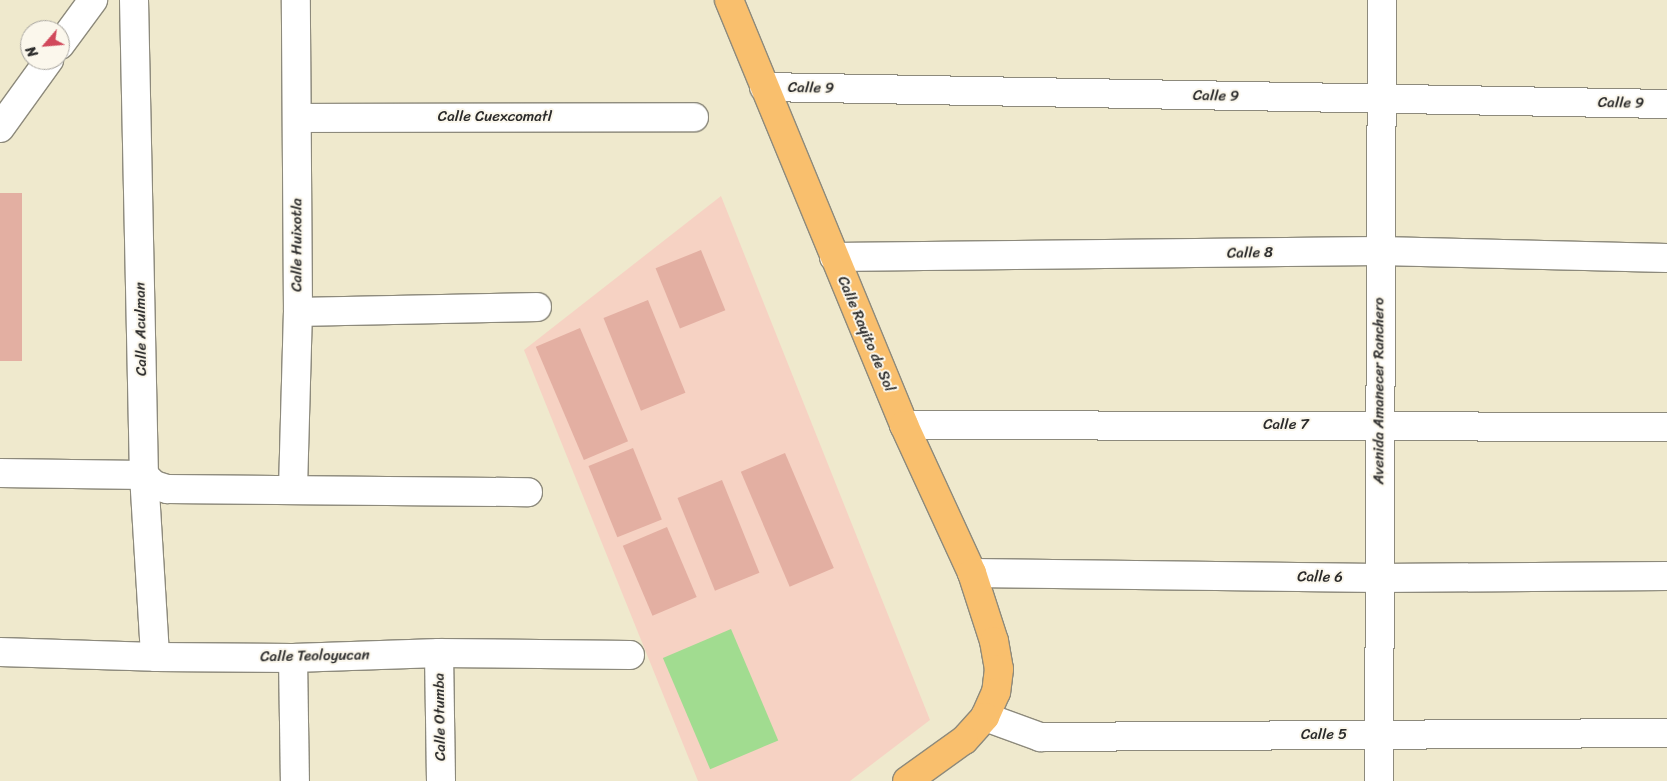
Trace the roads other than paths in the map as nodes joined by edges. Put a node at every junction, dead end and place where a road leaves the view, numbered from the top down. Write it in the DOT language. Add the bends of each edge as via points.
graph roads {
  1 [pos="93,0"];
  2 [pos="134,0"];
  3 [pos="296,0"];
  4 [pos="729,0"];
  5 [pos="1382,0"];
  6 [pos="70,31"];
  7 [pos="42,70"];
  8 [pos="764,87"];
  9 [pos="1381,100"];
  10 [pos="1667,104"];
  11 [pos="694,117"];
  12 [pos="297,118"];
  13 [pos="0,128"];
  14 [pos="1380,251"];
  15 [pos="834,257"];
  16 [pos="1667,258"];
  17 [pos="537,307"];
  18 [pos="298,312"];
  19 [pos="904,425"];
  20 [pos="1378,425"];
  21 [pos="1667,427"];
  22 [pos="0,473"];
  23 [pos="144,476"];
  24 [pos="293,489"];
  25 [pos="528,492"];
  26 [pos="972,573"];
  27 [pos="1667,576"];
  28 [pos="1380,578"];
  29 [pos="0,652"];
  30 [pos="439,653"];
  31 [pos="630,655"];
  32 [pos="155,657"];
  33 [pos="294,658"];
  34 [pos="985,717"];
  35 [pos="1667,734"];
  36 [pos="1379,735"];
  37 [pos="295,781"];
  38 [pos="441,781"];
  39 [pos="907,781"];
  40 [pos="1379,781"];
  1 -- 6 [label="street"];
  2 -- 23 [label="street, Calle Aculman"];
  3 -- 12 [label="street, Calle Huixotla"];
  4 -- 8 [label="main road, Calle Rayito de Sol"];
  5 -- 9 [label="street, Avenida Amanecer Ranchero"];
  7 -- 13 [label="street"];
  8 -- 9 [label="street, Calle 9"];
  8 -- 15 [label="main road, Calle Rayito de Sol"];
  9 -- 10 [label="street, Calle 9"];
  9 -- 14 [label="street, Avenida Amanecer Ranchero"];
  11 -- 12 [label="street, Calle Cuexcomatl"];
  12 -- 18 [label="street, Calle Huixotla"];
  14 -- 15 [label="street, Calle 8"];
  14 -- 16 [label="street, Calle 8"];
  14 -- 20 [label="street, Avenida Amanecer Ranchero"];
  15 -- 19 [label="main road, Calle Rayito de Sol"];
  17 -- 18 [label="street"];
  18 -- 24 [label="street, Calle Huixotla"];
  19 -- 20 [label="street, Calle 7"];
  19 -- 26 [label="main road, Calle Rayito de Sol"];
  20 -- 21 [label="street, Calle 7"];
  20 -- 28 [label="street, Avenida Amanecer Ranchero"];
  22 -- 23 [label="street"];
  23 -- 24 [label="street" via="154,485 167,488"];
  23 -- 32 [label="street, Calle Aculman"];
  24 -- 25 [label="street"];
  26 -- 28 [label="street, Calle 6"];
  26 -- 34 [label="main road, Calle Rayito de Sol" via="994,641 998,668 996,692"];
  27 -- 28 [label="street, Calle 6"];
  28 -- 36 [label="street, Avenida Amanecer Ranchero"];
  29 -- 32 [label="street, Calle Teoloyucan"];
  30 -- 31 [label="street, Calle Teoloyucan"];
  30 -- 33 [label="street, Calle Teoloyucan"];
  30 -- 38 [label="street, Calle Otumba"];
  32 -- 33 [label="street, Calle Teoloyucan"];
  33 -- 37 [label="street"];
  34 -- 36 [label="street, Calle 5" via="1040,737"];
  34 -- 39 [label="main road, Calle Rayito de Sol" via="964,740"];
  35 -- 36 [label="street, Calle 5"];
  36 -- 40 [label="street, Avenida Amanecer Ranchero"];
}
